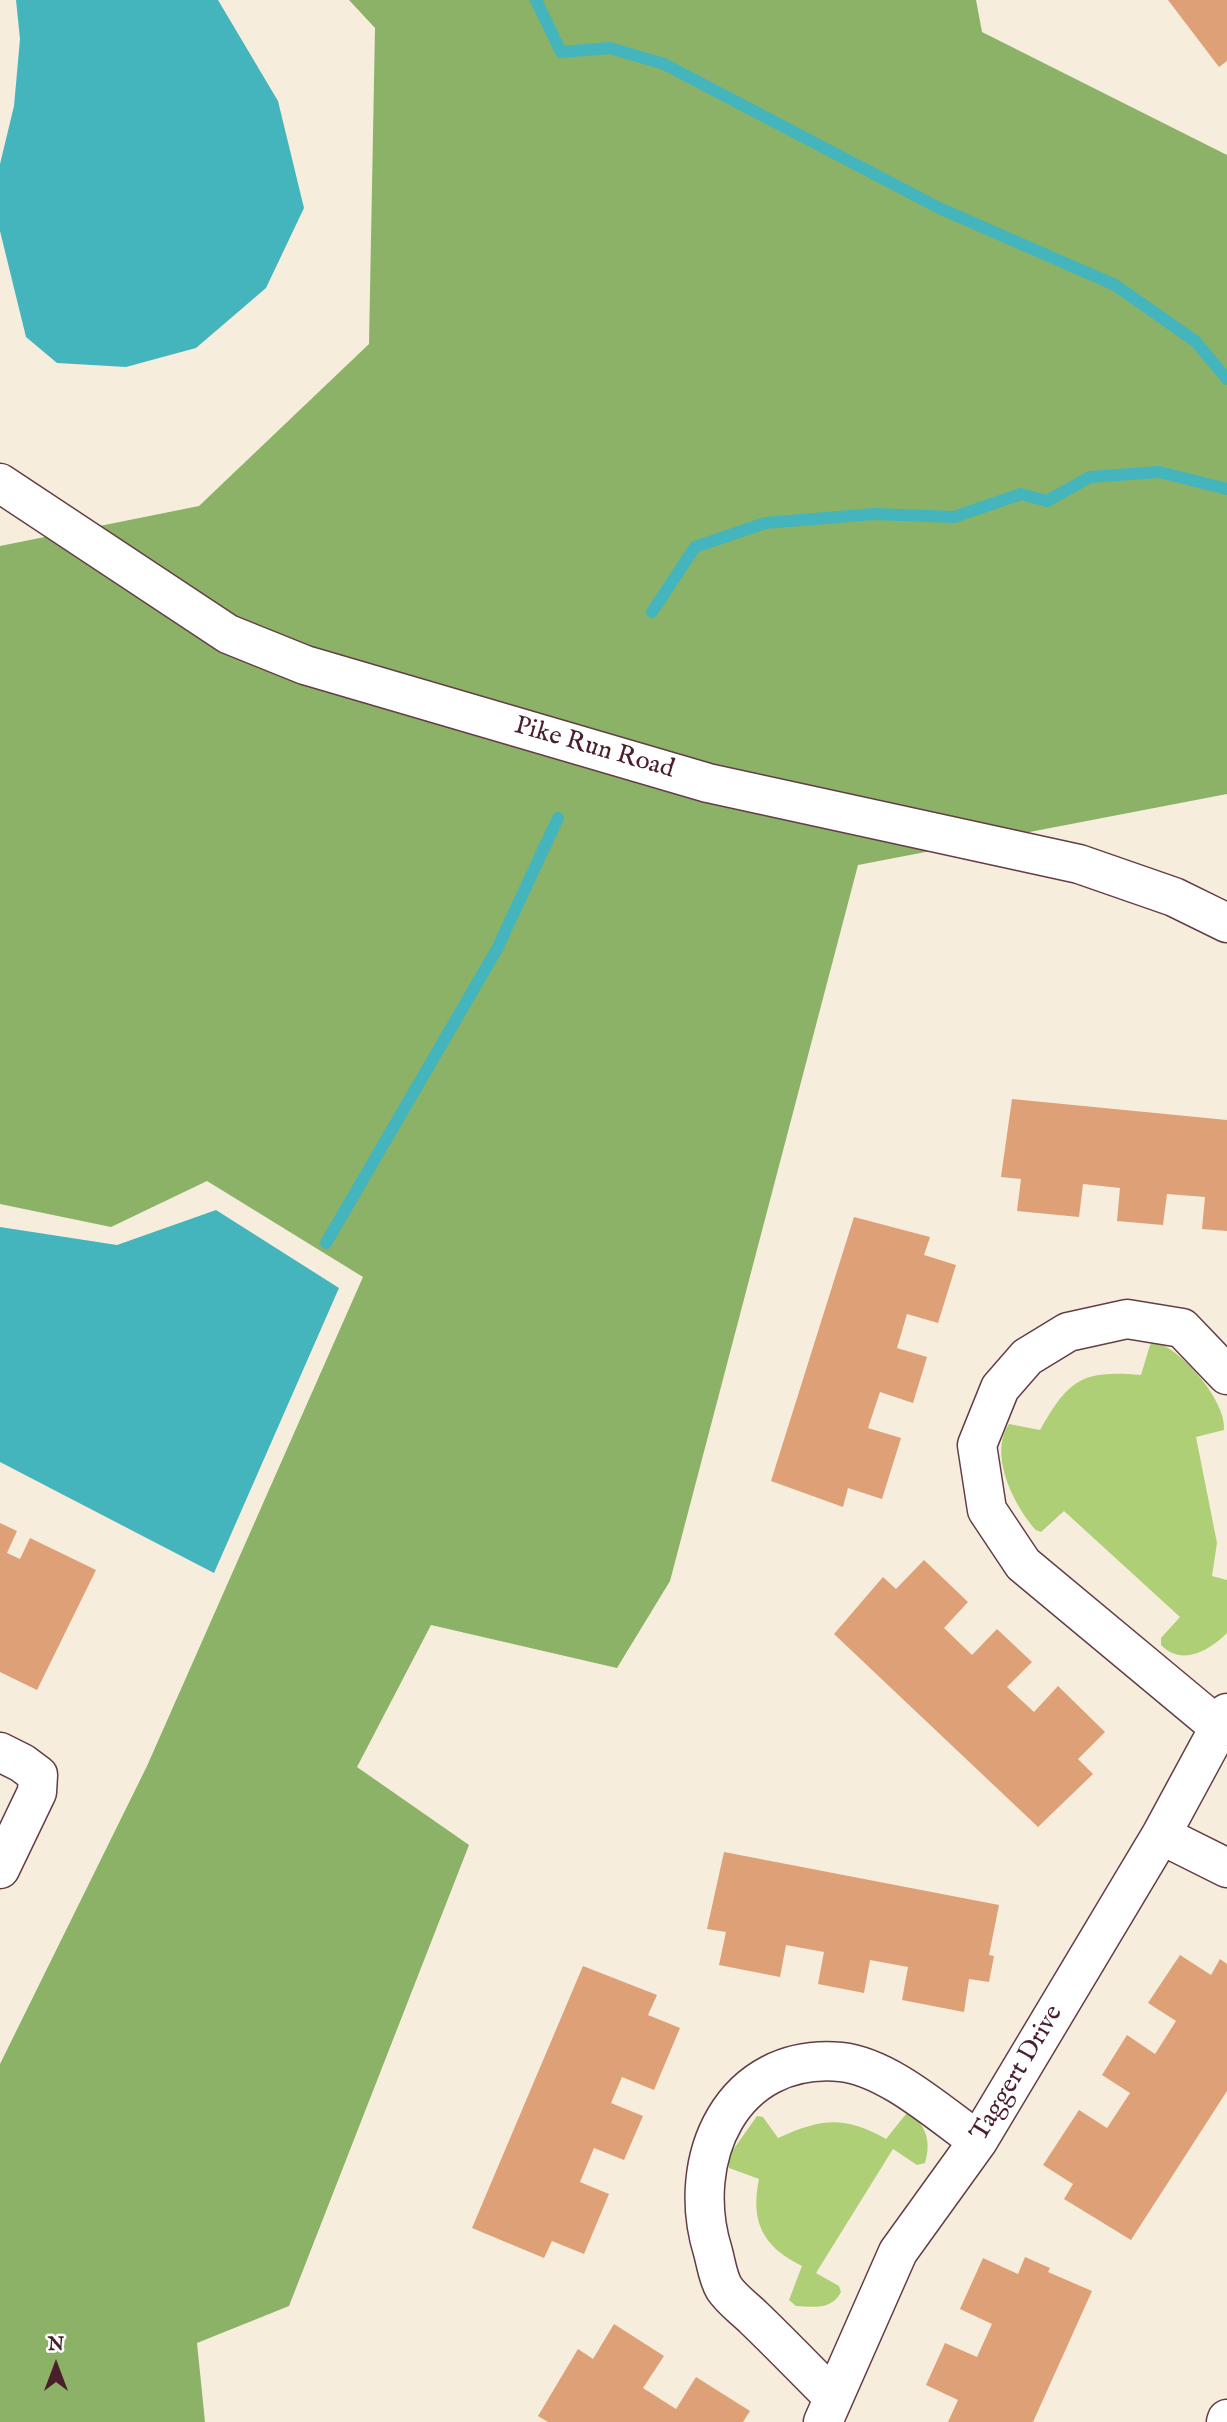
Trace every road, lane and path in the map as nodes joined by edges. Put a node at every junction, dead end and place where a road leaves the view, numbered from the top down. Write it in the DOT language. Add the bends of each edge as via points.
graph roads {
  1 [pos="0,483"];
  2 [pos="1227,923"];
  3 [pos="1227,1376"];
  4 [pos="1223,1721"];
  5 [pos="0,1752"];
  6 [pos="1161,1835"];
  7 [pos="1227,1868"];
  8 [pos="0,1869"];
  9 [pos="978,2141"];
  10 [pos="828,2409"];
  1 -- 2 [label="street, Pike Run Road" via="228,634 305,665 708,783 1079,864 1174,897"];
  3 -- 4 [label="street, Taggert Drive" via="1182,1328 1127,1319 1068,1332 1027,1357 1000,1388 977,1445 987,1510 1023,1564"];
  4 -- 6 [label="street, Taggert Drive"];
  5 -- 8 [label="street" via="38,1776 37,1792"];
  6 -- 7 [label="street"];
  6 -- 9 [label="street, Taggert Drive"];
  9 -- 10 [label="street, Taggert Drive" via="898,2252"];
  9 -- 10 [label="street" via="891,2079 844,2063 792,2066 751,2084 727,2114 711,2144 703,2196 707,2232 724,2288"];
}
